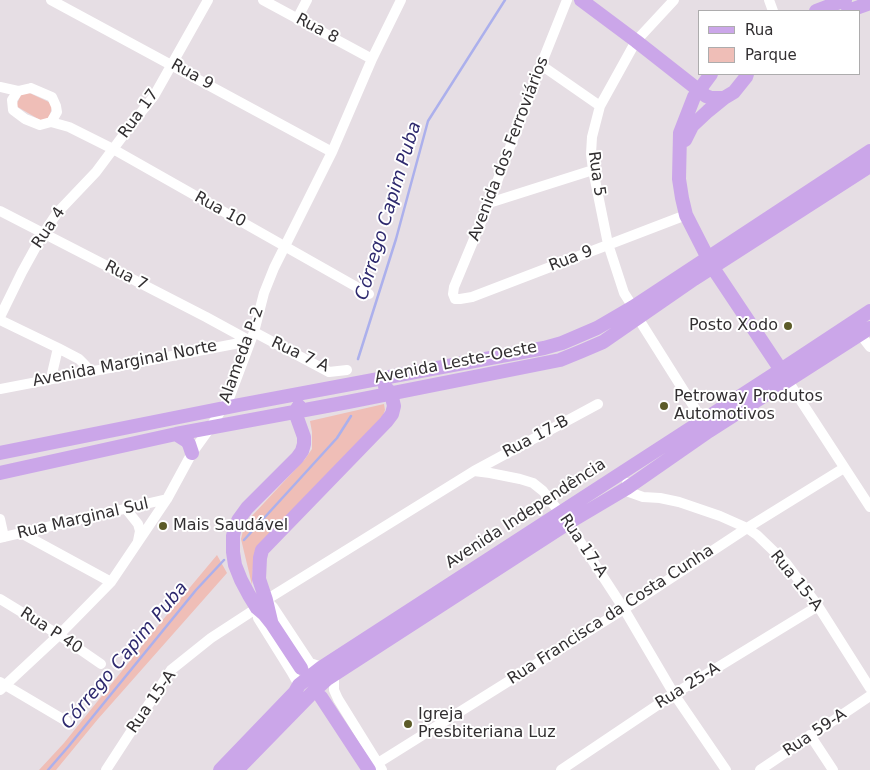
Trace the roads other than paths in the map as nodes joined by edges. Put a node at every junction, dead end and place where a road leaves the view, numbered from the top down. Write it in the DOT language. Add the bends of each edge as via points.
graph roads {
  1 [pos="52,0"];
  2 [pos="208,0"];
  3 [pos="263,0"];
  4 [pos="307,0"];
  5 [pos="401,0"];
  6 [pos="567,0"];
  7 [pos="581,0"];
  8 [pos="674,0"];
  9 [pos="845,0"];
  10 [pos="870,3"];
  11 [pos="819,10"];
  12 [pos="851,10"];
  13 [pos="297,19"];
  14 [pos="636,41"];
  15 [pos="372,59"];
  16 [pos="172,64"];
  17 [pos="541,65"];
  18 [pos="710,75"];
  19 [pos="747,75"];
  20 [pos="0,88"];
  21 [pos="698,91"];
  22 [pos="15,95"];
  23 [pos="724,98"];
  24 [pos="600,106"];
  25 [pos="57,112"];
  26 [pos="51,122"];
  27 [pos="69,127"];
  28 [pos="113,150"];
  29 [pos="680,150"];
  30 [pos="870,151"];
  31 [pos="332,152"];
  32 [pos="870,166"];
  33 [pos="593,170"];
  34 [pos="489,203"];
  35 [pos="0,212"];
  36 [pos="686,215"];
  37 [pos="43,234"];
  38 [pos="608,244"];
  39 [pos="285,246"];
  40 [pos="710,262"];
  41 [pos="369,294"];
  42 [pos="455,299"];
  43 [pos="870,311"];
  44 [pos="635,312"];
  45 [pos="0,319"];
  46 [pos="865,331"];
  47 [pos="252,337"];
  48 [pos="870,347"];
  49 [pos="58,348"];
  50 [pos="347,370"];
  51 [pos="90,371"];
  52 [pos="785,375"];
  53 [pos="51,378"];
  54 [pos="372,380"];
  55 [pos="344,386"];
  56 [pos="0,388"];
  57 [pos="390,393"];
  58 [pos="598,404"];
  59 [pos="223,409"];
  60 [pos="295,412"];
  61 [pos="706,426"];
  62 [pos="210,428"];
  63 [pos="176,434"];
  64 [pos="0,453"];
  65 [pos="192,453"];
  66 [pos="844,468"];
  67 [pos="628,469"];
  68 [pos="474,471"];
  69 [pos="0,472"];
  70 [pos="627,488"];
  71 [pos="166,499"];
  72 [pos="870,507"];
  73 [pos="126,509"];
  74 [pos="564,517"];
  75 [pos="0,519"];
  76 [pos="747,528"];
  77 [pos="21,533"];
  78 [pos="2,538"];
  79 [pos="138,542"];
  80 [pos="111,582"];
  81 [pos="0,599"];
  82 [pos="262,604"];
  83 [pos="818,606"];
  84 [pos="624,609"];
  85 [pos="59,635"];
  86 [pos="101,664"];
  87 [pos="325,673"];
  88 [pos="1,686"];
  89 [pos="308,687"];
  90 [pos="870,688"];
  91 [pos="674,694"];
  92 [pos="870,696"];
  93 [pos="66,721"];
  94 [pos="810,735"];
  95 [pos="376,768"];
  96 [pos="106,770"];
  97 [pos="220,770"];
  98 [pos="236,770"];
  99 [pos="363,770"];
  100 [pos="561,770"];
  101 [pos="726,770"];
  102 [pos="760,770"];
  103 [pos="833,770"];
  1 -- 16 [label="street, Rua 9"];
  2 -- 16 [label="street, Rua 17"];
  3 -- 13 [label="street, Rua 8"];
  4 -- 13 [label="street"];
  5 -- 15 [label="street, Alameda P-2"];
  6 -- 17 [label="street, Avenida dos Ferroviários"];
  7 -- 14 [label="main road"];
  8 -- 14 [label="street, Rua 5"];
  9 -- 11 [label="main road"];
  10 -- 12 [label="main road"];
  13 -- 15 [label="street, Rua 8"];
  14 -- 21 [label="main road"];
  14 -- 24 [label="street, Rua 5"];
  15 -- 31 [label="street, Alameda P-2"];
  16 -- 28 [label="street, Rua 17" via="154,96"];
  16 -- 31 [label="street, Rua 9"];
  17 -- 24 [label="street"];
  17 -- 34 [label="street, Avenida dos Ferroviários"];
  18 -- 21 [label="main road"];
  19 -- 23 [label="main road" via="734,92"];
  20 -- 22 [label="street"];
  21 -- 23 [label="main road" via="710,98"];
  21 -- 29 [label="main road" via="680,133"];
  22 -- 25 [label="street" via="31,88 52,97"];
  22 -- 26 [label="street" via="14,110 25,119 40,125"];
  23 -- 29 [label="main road" via="692,126"];
  24 -- 33 [label="street, Rua 5" via="592,137"];
  25 -- 26 [label="street"];
  25 -- 27 [label="street, Rua 10"];
  26 -- 27 [label="street, Rua 10"];
  27 -- 28 [label="street, Rua 10"];
  28 -- 37 [label="street, Rua 4" via="57,213"];
  28 -- 39 [label="street, Rua 10"];
  29 -- 36 [label="main road" via="679,179"];
  30 -- 40 [label="main road, Avenida Leste-Oeste"];
  31 -- 39 [label="street, Alameda P-2"];
  32 -- 40 [label="main road, Avenida Leste-Oeste"];
  33 -- 34 [label="street"];
  33 -- 38 [label="street, Rua 5"];
  34 -- 42 [label="street, Avenida dos Ferroviários" via="454,287"];
  35 -- 37 [label="street, Rua 7"];
  36 -- 38 [label="street, Rua 9"];
  36 -- 40 [label="main road"];
  37 -- 45 [label="street, Rua 4"];
  37 -- 47 [label="street, Rua 7"];
  38 -- 42 [label="street, Rua 9" via="472,297"];
  38 -- 44 [label="street, Rua 5" via="624,293"];
  39 -- 41 [label="street, Rua 10"];
  39 -- 47 [label="street, Alameda P-2" via="264,293"];
  40 -- 44 [label="main road, Avenida Leste-Oeste"];
  40 -- 52 [label="main road"];
  43 -- 52 [label="main road, Avenida Independência"];
  44 -- 54 [label="main road, Avenida Leste-Oeste" via="544,348"];
  44 -- 57 [label="main road, Avenida Leste-Oeste" via="603,342 560,360"];
  44 -- 61 [label="street, Rua 5"];
  45 -- 49 [label="street"];
  46 -- 48 [label="street"];
  46 -- 52 [label="main road, Avenida Independência"];
  47 -- 50 [label="street, Rua 7 A" via="329,372"];
  47 -- 51 [label="street, Avenida Marginal Norte"];
  47 -- 59 [label="street, Alameda P-2"];
  49 -- 51 [label="street" via="79,359"];
  49 -- 53 [label="street"];
  51 -- 53 [label="street, Avenida Marginal Norte"];
  52 -- 61 [label="main road, Avenida Independência"];
  52 -- 66 [label="street"];
  53 -- 56 [label="street, Avenida Marginal Norte"];
  54 -- 55 [label="main road, Avenida Leste-Oeste"];
  54 -- 57 [label="main road"];
  55 -- 59 [label="main road, Avenida Leste-Oeste"];
  55 -- 60 [label="main road" via="335,394 301,403"];
  57 -- 60 [label="main road, Avenida Leste-Oeste"];
  57 -- 82 [label="main road" via="394,406 386,422 262,550 259,580"];
  58 -- 68 [label="street, Rua 17-B"];
  59 -- 62 [label="street, Alameda P-2"];
  59 -- 64 [label="main road, Avenida Leste-Oeste"];
  60 -- 62 [label="main road, Avenida Leste-Oeste"];
  60 -- 82 [label="main road" via="304,437 302,451 247,508 239,518 233,536 235,565 241,580"];
  61 -- 67 [label="main road, Avenida Independência"];
  61 -- 70 [label="main road, Avenida Independência"];
  62 -- 63 [label="main road, Avenida Leste-Oeste"];
  62 -- 65 [label="street, Alameda P-2"];
  63 -- 65 [label="main road" via="187,441"];
  63 -- 69 [label="main road, Avenida Leste-Oeste"];
  65 -- 71 [label="street, Alameda P-2"];
  66 -- 72 [label="street"];
  66 -- 76 [label="street, Rua Francisca da Costa Cunha"];
  67 -- 70 [label="street"];
  67 -- 74 [label="main road, Avenida Independência"];
  68 -- 74 [label="street, Rua 17-A" via="533,483"];
  68 -- 82 [label="street"];
  70 -- 74 [label="main road, Avenida Independência"];
  70 -- 76 [label="street, Rua 15-A" via="629,492 643,497 679,502"];
  71 -- 73 [label="street, Rua Marginal Sul"];
  71 -- 79 [label="street, Alameda P-2"];
  73 -- 77 [label="street, Rua Marginal Sul"];
  73 -- 79 [label="street" via="138,524"];
  74 -- 84 [label="street, Rua 17-A"];
  74 -- 87 [label="main road, Avenida Independência"];
  75 -- 78 [label="street"];
  76 -- 83 [label="street, Rua 15-A" via="786,563"];
  76 -- 84 [label="street, Rua Francisca da Costa Cunha"];
  77 -- 78 [label="street, Rua Marginal Sul"];
  77 -- 80 [label="street"];
  79 -- 80 [label="street, Alameda P-2"];
  80 -- 85 [label="street, Alameda P-2"];
  81 -- 85 [label="street, Rua P 40"];
  82 -- 87 [label="street" via="273,607 310,663"];
  82 -- 89 [label="main road"];
  82 -- 89 [label="street" via="258,618"];
  82 -- 96 [label="street, Rua 15-A" via="171,670"];
  83 -- 90 [label="street, Rua 15-A"];
  83 -- 91 [label="street, Rua 25-A"];
  84 -- 91 [label="street, Rua 17-A"];
  84 -- 95 [label="street, Rua Francisca da Costa Cunha"];
  85 -- 86 [label="street, Rua P 40"];
  85 -- 88 [label="street, Alameda P-2"];
  87 -- 89 [label="main road, Avenida Independência"];
  87 -- 95 [label="street"];
  88 -- 93 [label="street"];
  89 -- 95 [label="main road"];
  89 -- 97 [label="main road, Avenida Independência"];
  89 -- 98 [label="main road, Avenida Independência"];
  89 -- 99 [label="street"];
  91 -- 100 [label="street, Rua 25-A"];
  91 -- 101 [label="street, Rua 17-A"];
  92 -- 94 [label="street, Rua 59-A"];
  94 -- 102 [label="street, Rua 59-A"];
  94 -- 103 [label="street"];
}
